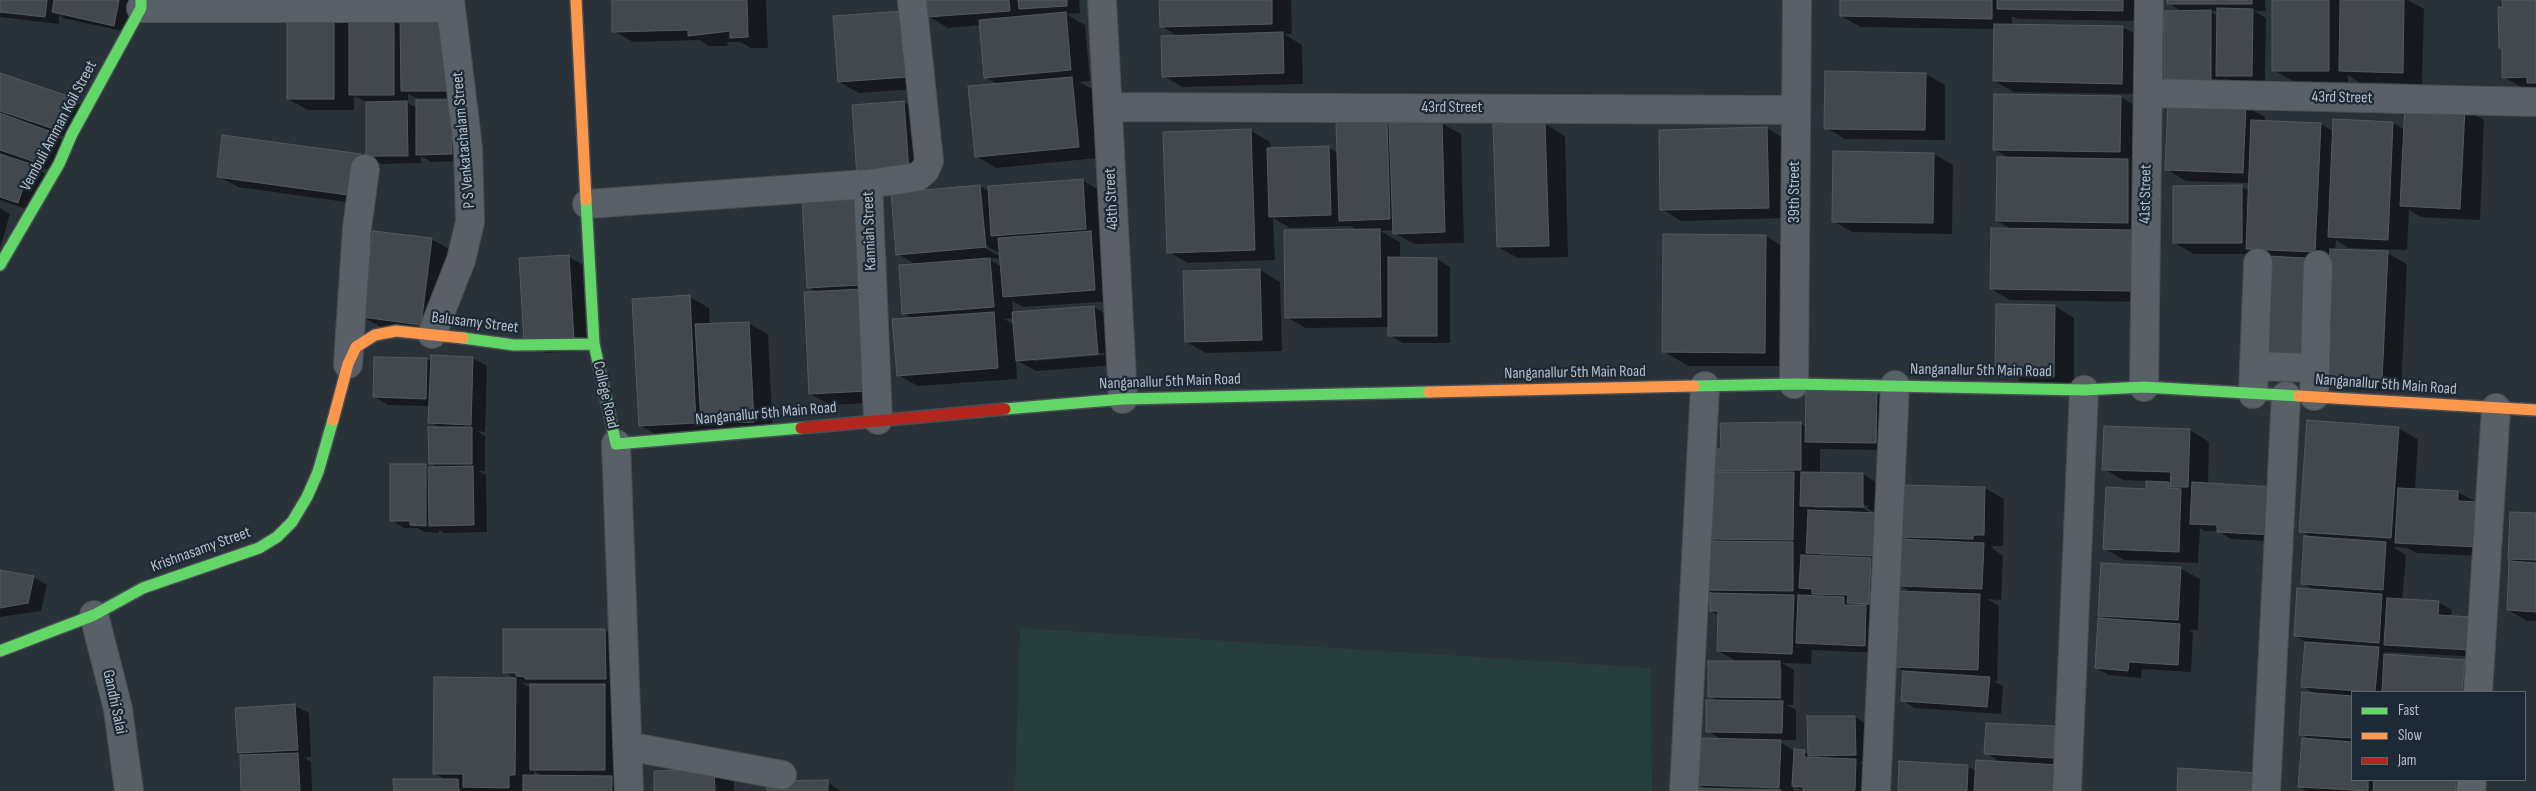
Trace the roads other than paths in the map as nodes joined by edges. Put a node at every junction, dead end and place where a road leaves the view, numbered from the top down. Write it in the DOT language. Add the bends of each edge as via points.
graph roads {
  1 [pos="576,0"];
  2 [pos="912,0"];
  3 [pos="1102,0"];
  4 [pos="1797,0"];
  5 [pos="2149,0"];
  6 [pos="141,4"];
  7 [pos="450,4"];
  8 [pos="2148,93"];
  9 [pos="2536,102"];
  10 [pos="1108,107"];
  11 [pos="1796,110"];
  12 [pos="365,169"];
  13 [pos="868,184"];
  14 [pos="586,204"];
  15 [pos="2258,263"];
  16 [pos="0,265"];
  17 [pos="2318,265"];
  18 [pos="432,334"];
  19 [pos="594,344"];
  20 [pos="352,355"];
  21 [pos="2254,366"];
  22 [pos="2315,368"];
  23 [pos="1794,384"];
  24 [pos="1895,385"];
  25 [pos="1705,386"];
  26 [pos="2144,388"];
  27 [pos="2084,390"];
  28 [pos="2253,394"];
  29 [pos="2286,396"];
  30 [pos="2314,396"];
  31 [pos="1123,399"];
  32 [pos="2496,408"];
  33 [pos="2536,410"];
  34 [pos="878,420"];
  35 [pos="616,444"];
  36 [pos="94,615"];
  37 [pos="0,651"];
  38 [pos="2478,691"];
  39 [pos="628,746"];
  40 [pos="782,775"];
  41 [pos="129,791"];
  42 [pos="629,791"];
  43 [pos="1684,791"];
  44 [pos="1876,791"];
  45 [pos="2067,791"];
  46 [pos="2266,791"];
  1 -- 14 [label="street, College Road"];
  2 -- 13 [label="street, Kanniah Street" via="929,161 917,176"];
  3 -- 10 [label="street, 48th Street"];
  4 -- 11 [label="street, 39th Street"];
  5 -- 8 [label="street, 41st Street"];
  6 -- 7 [label="street"];
  6 -- 16 [label="street, Vembuli Amman Koil Street" via="59,164"];
  7 -- 18 [label="street, P S Venkatachalam Street" via="466,130 470,222 461,260"];
  8 -- 9 [label="street, 43rd Street"];
  8 -- 26 [label="street, 41st Street"];
  10 -- 11 [label="street, 43rd Street"];
  10 -- 31 [label="street, 48th Street"];
  11 -- 23 [label="street, 39th Street"];
  12 -- 20 [label="street" via="358,228"];
  13 -- 14 [label="street"];
  13 -- 34 [label="street, Kanniah Street"];
  14 -- 19 [label="street, College Road"];
  15 -- 21 [label="street"];
  17 -- 22 [label="street"];
  18 -- 19 [label="street, Balusamy Street" via="514,345"];
  18 -- 20 [label="street, Balusamy Street" via="396,332 375,335"];
  19 -- 35 [label="street, College Road"];
  20 -- 36 [label="street, Krishnasamy Street" via="318,472 292,522 277,537 258,548 143,588"];
  21 -- 22 [label="street"];
  21 -- 28 [label="street"];
  22 -- 30 [label="street"];
  23 -- 24 [label="street, Nanganallur 5th Main Road"];
  23 -- 25 [label="street, Nanganallur 5th Main Road"];
  24 -- 27 [label="street, Nanganallur 5th Main Road"];
  24 -- 44 [label="street"];
  25 -- 31 [label="street, Nanganallur 5th Main Road"];
  25 -- 43 [label="street"];
  26 -- 27 [label="street, Nanganallur 5th Main Road"];
  26 -- 28 [label="street, Nanganallur 5th Main Road"];
  27 -- 45 [label="street"];
  28 -- 29 [label="street, Nanganallur 5th Main Road"];
  29 -- 30 [label="street, Nanganallur 5th Main Road"];
  29 -- 46 [label="street"];
  30 -- 32 [label="street, Nanganallur 5th Main Road"];
  31 -- 34 [label="street, Nanganallur 5th Main Road"];
  32 -- 33 [label="street, Nanganallur 5th Main Road"];
  32 -- 38 [label="street"];
  34 -- 35 [label="street, Nanganallur 5th Main Road"];
  35 -- 39 [label="street, College Road"];
  36 -- 37 [label="street, Krishnasamy Street"];
  36 -- 41 [label="street, Gandhi Salai" via="118,709"];
  39 -- 40 [label="street"];
  39 -- 42 [label="street, College Road"];
}
